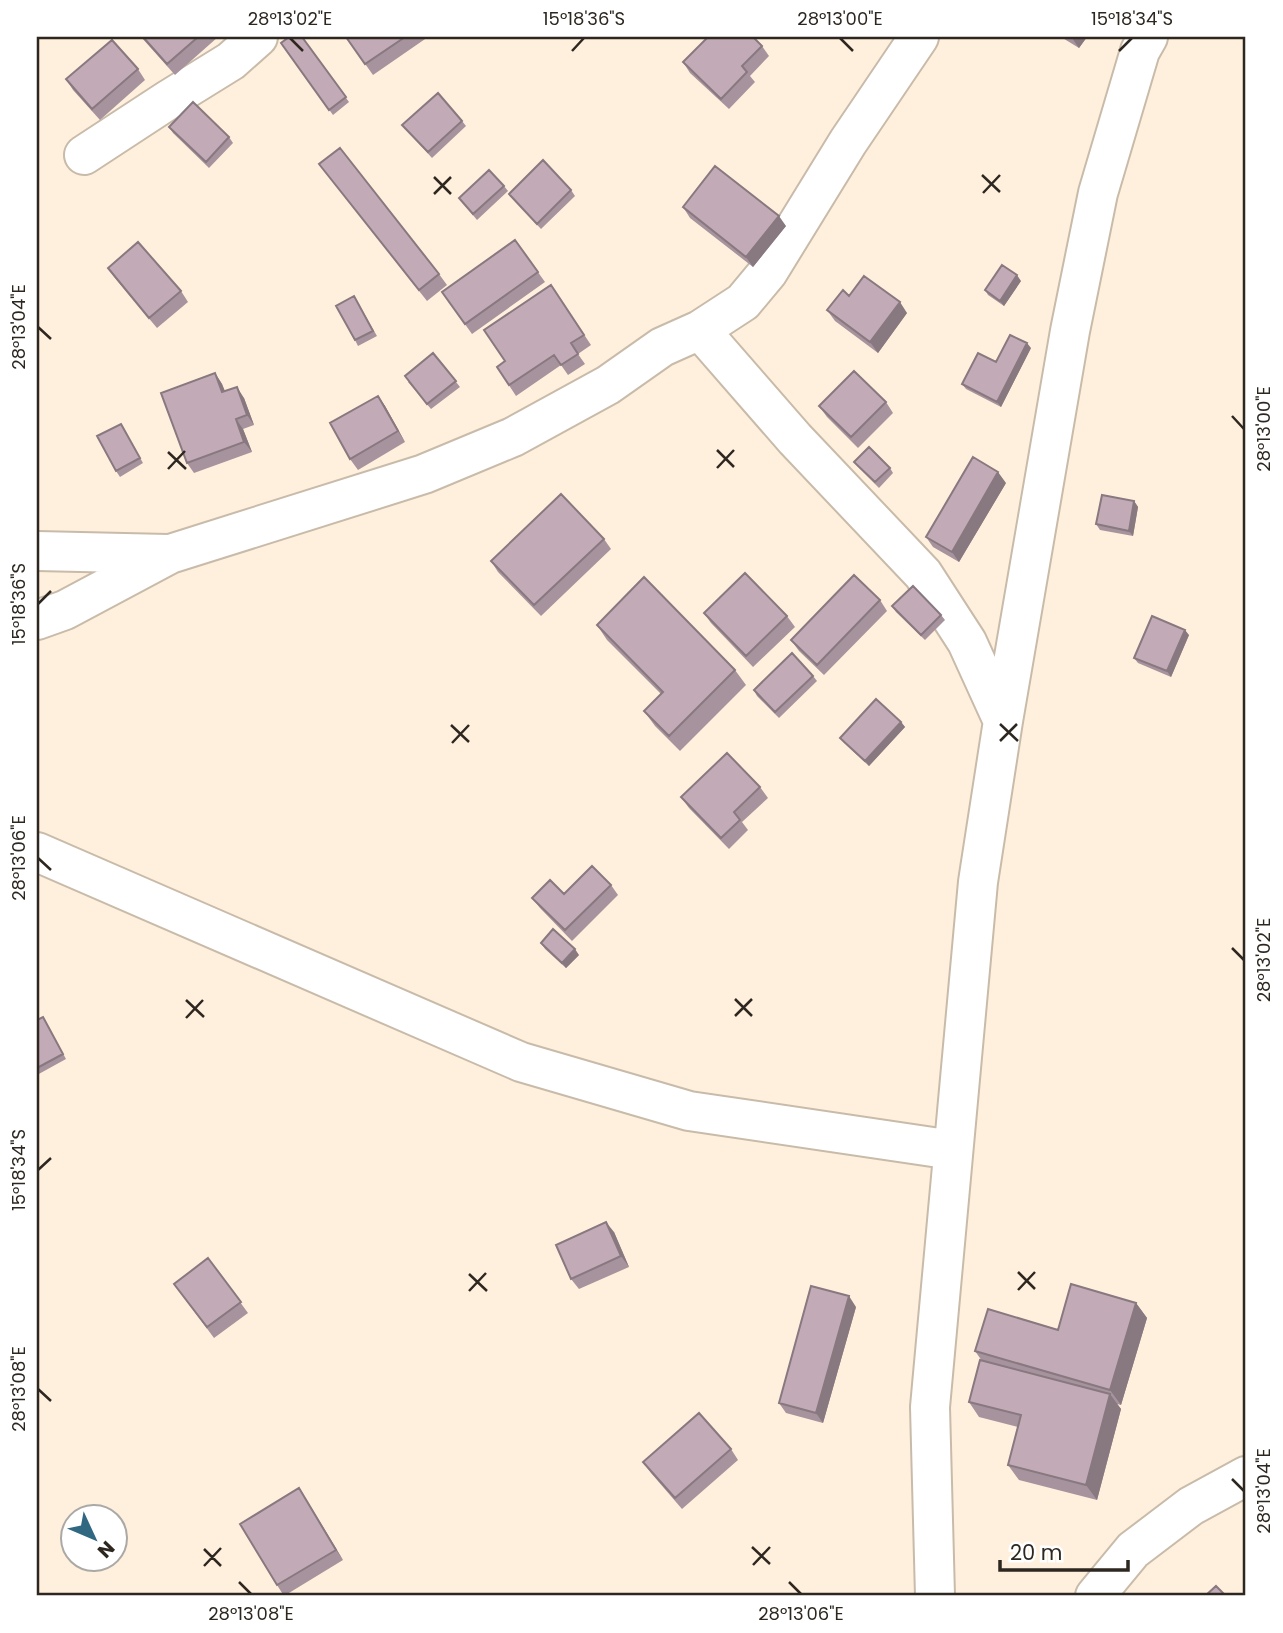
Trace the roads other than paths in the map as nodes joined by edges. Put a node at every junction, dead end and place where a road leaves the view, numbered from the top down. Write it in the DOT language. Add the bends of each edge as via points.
graph roads {
  1 [pos="258,37"];
  2 [pos="919,37"];
  3 [pos="1148,37"];
  4 [pos="85,155"];
  5 [pos="700,330"];
  6 [pos="37,551"];
  7 [pos="170,554"];
  8 [pos="37,620"];
  9 [pos="1003,721"];
  10 [pos="37,852"];
  11 [pos="953,1150"];
  12 [pos="1246,1476"];
  13 [pos="935,1596"];
  14 [pos="1096,1596"];
  1 -- 4 [label="street" via="231,61"];
  2 -- 5 [label="street" via="768,272 743,302"];
  3 -- 9 [label="street" via="1098,194"];
  5 -- 7 [label="street" via="662,347 608,385 500,442 424,474"];
  5 -- 9 [label="street" via="794,439 923,574 967,642"];
  6 -- 7 [label="street"];
  7 -- 8 [label="street"];
  9 -- 11 [label="street" via="978,882"];
  10 -- 11 [label="street" via="521,1062 689,1111"];
  11 -- 13 [label="street" via="930,1407"];
  12 -- 14 [label="street" via="1191,1506 1133,1550"];
}
